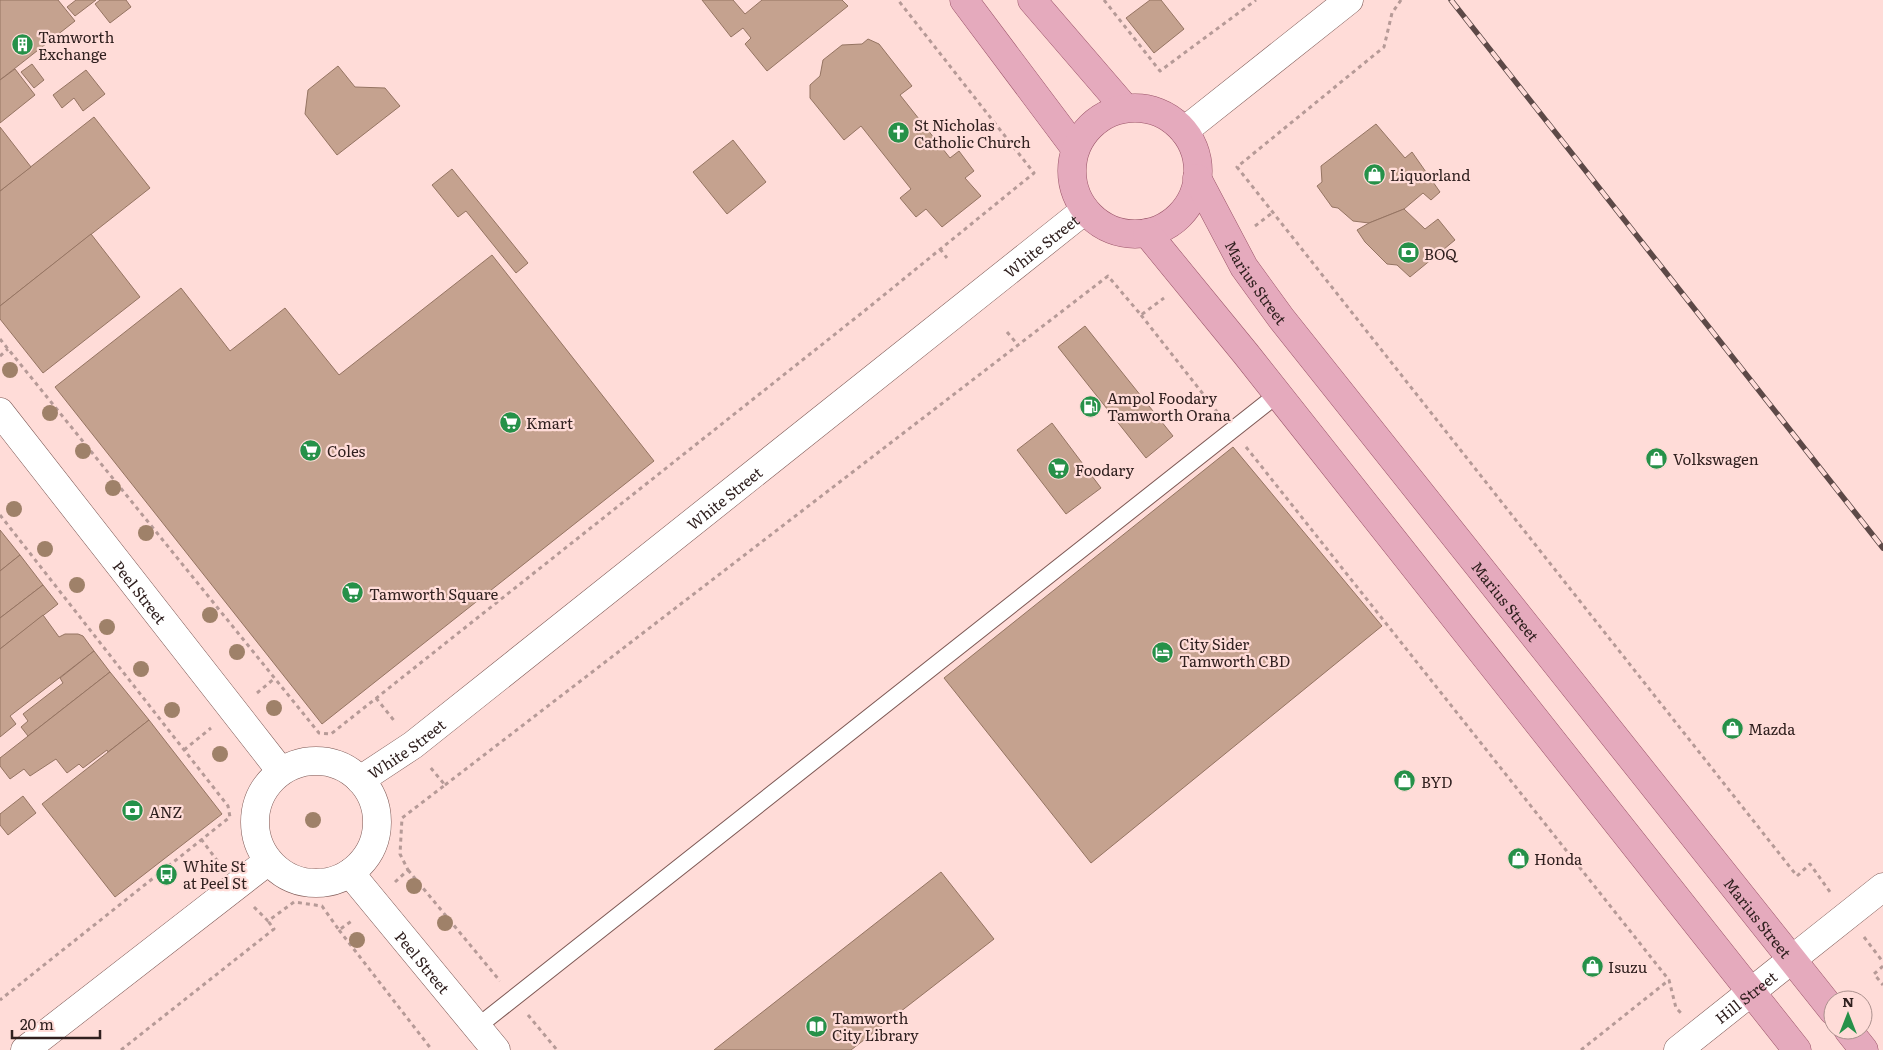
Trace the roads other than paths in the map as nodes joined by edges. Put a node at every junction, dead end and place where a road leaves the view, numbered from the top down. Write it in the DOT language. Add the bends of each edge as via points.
graph roads {
  1 [pos="964,0"];
  2 [pos="1032,0"];
  3 [pos="1349,0"];
  4 [pos="1126,108"];
  5 [pos="1184,131"];
  6 [pos="1076,148"];
  7 [pos="1197,178"];
  8 [pos="1085,210"];
  9 [pos="1147,232"];
  10 [pos="1278,394"];
  11 [pos="0,412"];
  12 [pos="280,770"];
  13 [pos="360,780"];
  14 [pos="267,862"];
  15 [pos="350,873"];
  16 [pos="1883,887"];
  17 [pos="1792,960"];
  18 [pos="1751,992"];
  19 [pos="1823,999"];
  20 [pos="477,1027"];
  21 [pos="1856,1040"];
  22 [pos="1688,1042"];
  23 [pos="25,1050"];
  24 [pos="496,1050"];
  25 [pos="1797,1050"];
  26 [pos="1864,1050"];
  1 -- 6 [label="main road"];
  2 -- 4 [label="main road"];
  3 -- 5 [label="street"];
  4 -- 5 [label="main road" via="1147,109 1161,114"];
  4 -- 6 [label="main road" via="1095,121"];
  5 -- 7 [label="main road" via="1193,145"];
  6 -- 8 [label="main road" via="1071,170 1075,191"];
  7 -- 9 [label="main road" via="1192,197 1181,213 1166,226"];
  7 -- 17 [label="main road, Marius Street" via="1244,267 1281,318"];
  8 -- 9 [label="main road" via="1097,222 1113,230 1130,234"];
  8 -- 13 [label="street, White Street" via="413,745"];
  9 -- 10 [label="main road"];
  10 -- 18 [label="main road"];
  10 -- 20 [label="lane"];
  11 -- 12 [label="street, Peel Street"];
  12 -- 13 [label="street" via="301,762 323,761 343,768"];
  12 -- 14 [label="street" via="266,784 255,820 257,839"];
  13 -- 15 [label="street" via="369,792 376,812 376,836 367,856"];
  14 -- 15 [label="street" via="290,877 310,883 330,881"];
  14 -- 23 [label="street"];
  15 -- 20 [label="street, Peel Street"];
  16 -- 17 [label="street, Hill Street"];
  17 -- 18 [label="street, Hill Street"];
  17 -- 19 [label="main road, Marius Street"];
  18 -- 22 [label="street, Hill Street"];
  18 -- 25 [label="main road"];
  20 -- 24 [label="street, Peel Street"];
  21 -- 26 [label="main road"];
}
